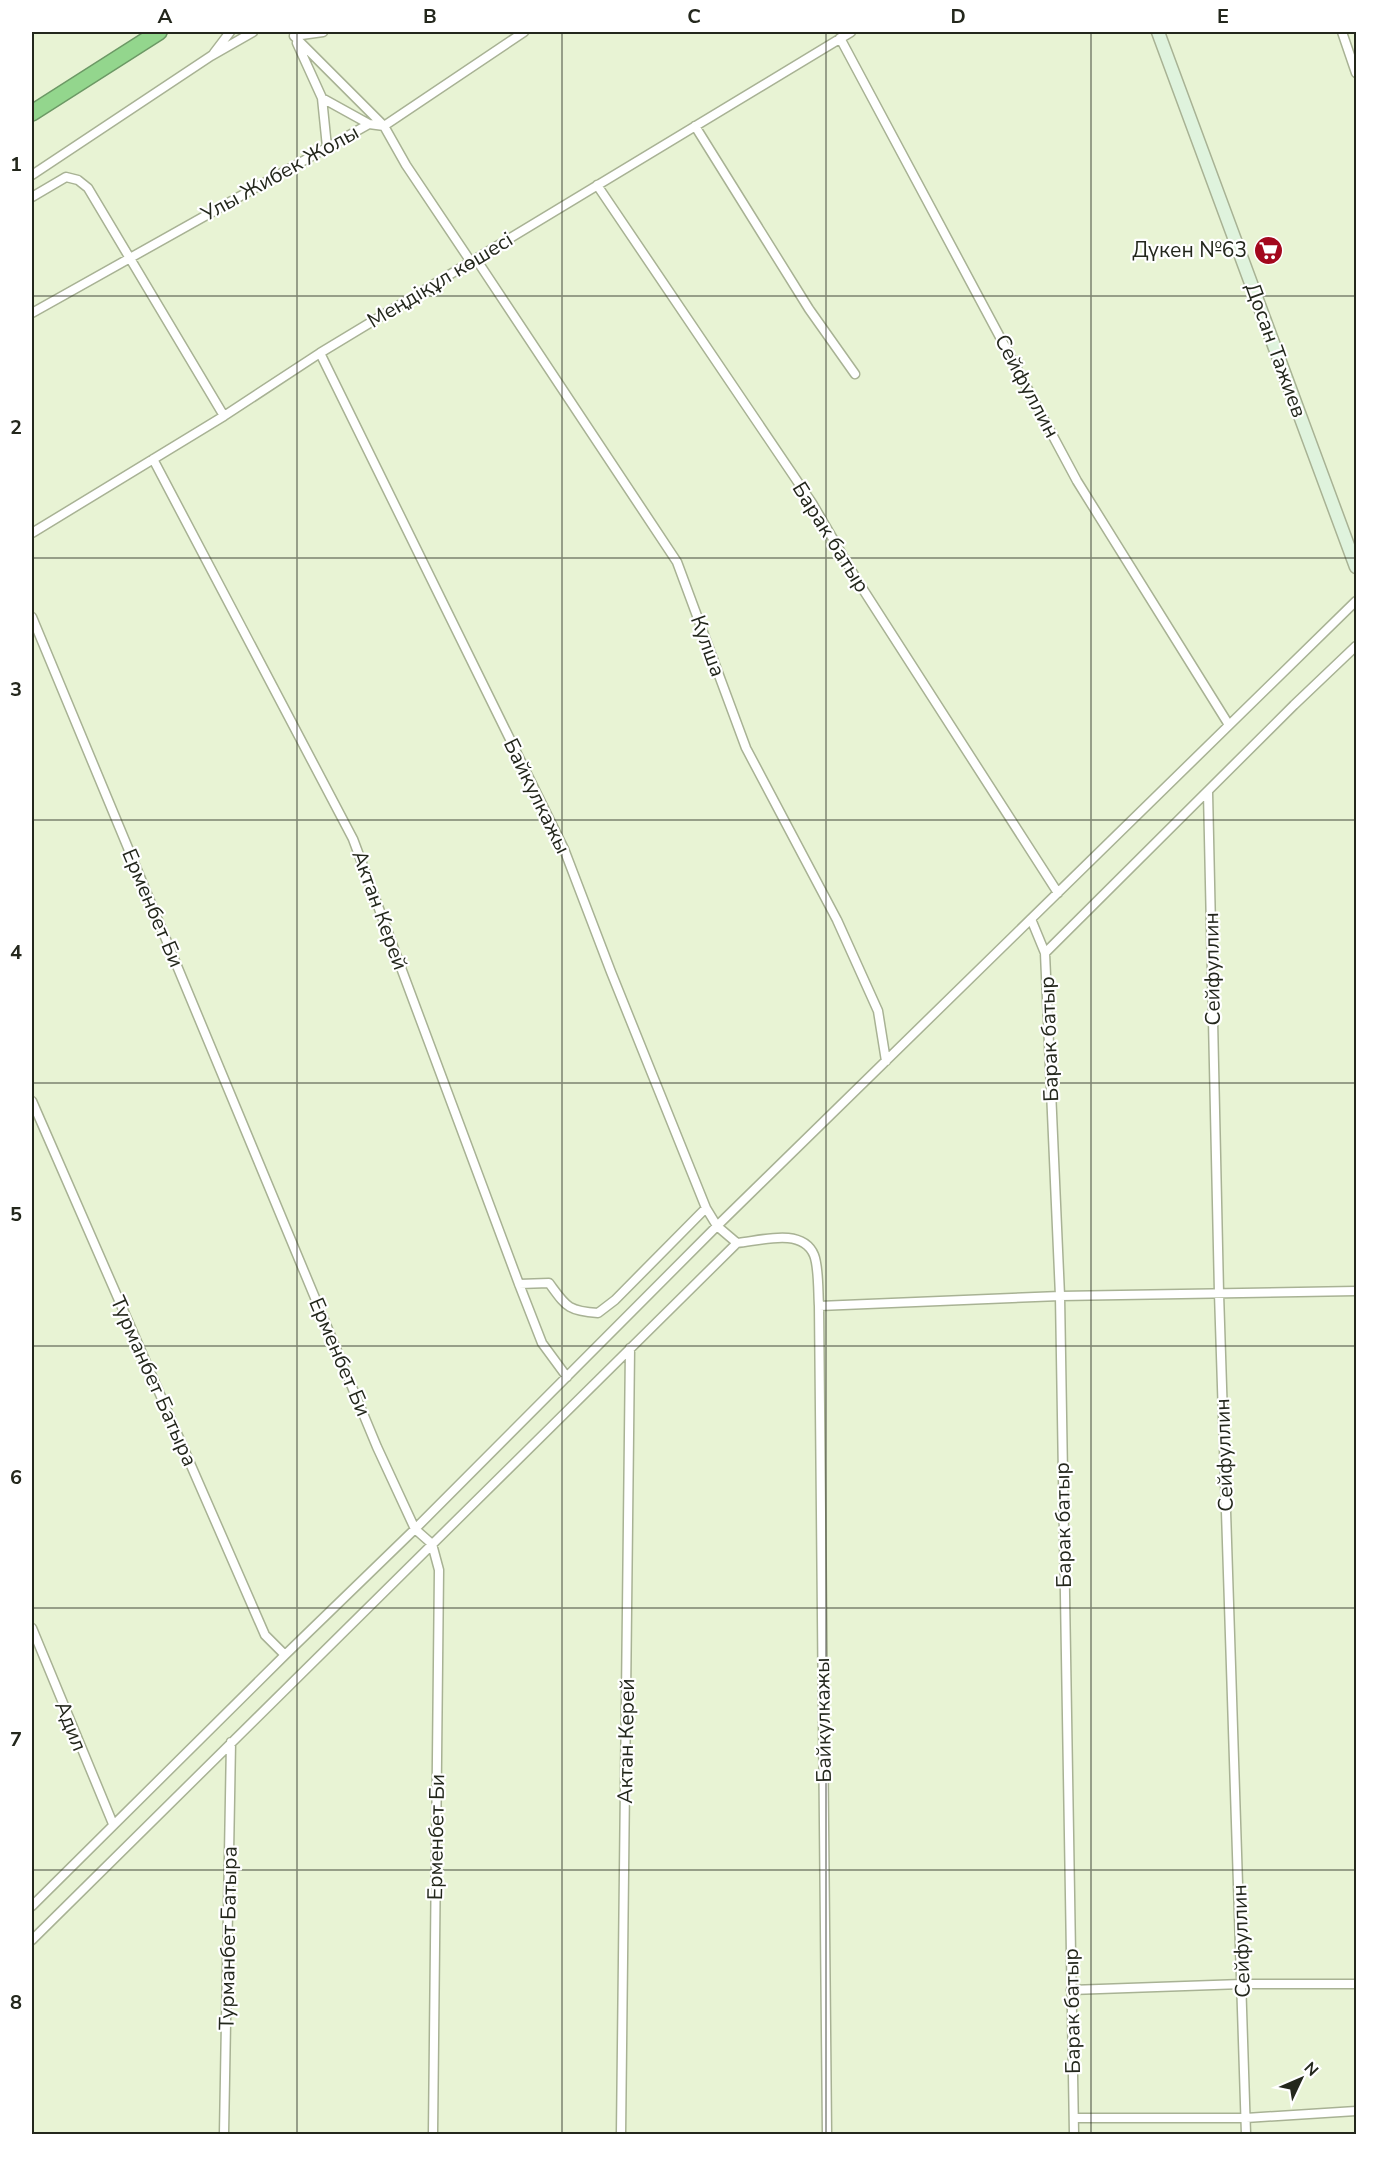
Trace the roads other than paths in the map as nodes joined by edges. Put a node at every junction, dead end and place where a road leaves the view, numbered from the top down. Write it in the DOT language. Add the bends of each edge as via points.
graph roads {
  1 [pos="159,32"];
  2 [pos="230,32"];
  3 [pos="253,32"];
  4 [pos="323,32"];
  5 [pos="524,32"];
  6 [pos="851,32"];
  7 [pos="1158,32"];
  8 [pos="1342,32"];
  9 [pos="293,34"];
  10 [pos="840,38"];
  11 [pos="211,57"];
  12 [pos="1356,73"];
  13 [pos="322,98"];
  14 [pos="32,113"];
  15 [pos="369,124"];
  16 [pos="384,126"];
  17 [pos="695,126"];
  18 [pos="327,147"];
  19 [pos="32,175"];
  20 [pos="597,185"];
  21 [pos="32,197"];
  22 [pos="129,257"];
  23 [pos="473,260"];
  24 [pos="32,313"];
  25 [pos="320,353"];
  26 [pos="855,374"];
  27 [pos="224,416"];
  28 [pos="153,459"];
  29 [pos="32,533"];
  30 [pos="1356,567"];
  31 [pos="1356,601"];
  32 [pos="32,617"];
  33 [pos="1356,646"];
  34 [pos="1229,725"];
  35 [pos="1208,792"];
  36 [pos="1058,893"];
  37 [pos="1031,919"];
  38 [pos="1045,953"];
  39 [pos="886,1061"];
  40 [pos="32,1101"];
  41 [pos="706,1208"];
  42 [pos="717,1226"];
  43 [pos="737,1243"];
  44 [pos="519,1284"];
  45 [pos="1356,1291"];
  46 [pos="1219,1293"];
  47 [pos="1060,1296"];
  48 [pos="819,1306"];
  49 [pos="630,1348"];
  50 [pos="567,1377"];
  51 [pos="415,1529"];
  52 [pos="432,1544"];
  53 [pos="32,1628"];
  54 [pos="285,1655"];
  55 [pos="231,1742"];
  56 [pos="113,1824"];
  57 [pos="32,1906"];
  58 [pos="32,1940"];
  59 [pos="1242,1984"];
  60 [pos="1356,1984"];
  61 [pos="1071,1990"];
  62 [pos="1356,2110"];
  63 [pos="1074,2118"];
  64 [pos="1246,2118"];
  65 [pos="224,2134"];
  66 [pos="433,2134"];
  67 [pos="621,2134"];
  68 [pos="827,2134"];
  69 [pos="1074,2134"];
  70 [pos="1246,2134"];
  1 -- 14 [label="highway"];
  2 -- 11 [label="street"];
  3 -- 11 [label="street"];
  4 -- 9 [label="street"];
  5 -- 16 [label="street, Улы Жибек Жолы"];
  6 -- 10 [label="street, Меңдіқұл көшесі"];
  7 -- 30 [label="street, Досан Тажиев"];
  8 -- 12 [label="street"];
  9 -- 13 [label="street"];
  9 -- 16 [label="street, Кулша"];
  10 -- 17 [label="street, Меңдіқұл көшесі"];
  10 -- 34 [label="street, Сейфуллин" via="1077,481"];
  11 -- 19 [label="street"];
  13 -- 15 [label="street"];
  13 -- 18 [label="street"];
  15 -- 16 [label="street, Улы Жибек Жолы"];
  15 -- 18 [label="street, Улы Жибек Жолы"];
  16 -- 23 [label="street, Кулша" via="406,165"];
  17 -- 20 [label="street, Меңдіқұл көшесі"];
  17 -- 26 [label="street" via="809,309"];
  18 -- 22 [label="street, Улы Жибек Жолы"];
  20 -- 23 [label="street, Меңдіқұл көшесі"];
  20 -- 36 [label="street, Барак батыр" via="812,503 857,580"];
  21 -- 22 [label="street" via="66,177 78,180 88,188"];
  22 -- 24 [label="street, Улы Жибек Жолы"];
  22 -- 27 [label="street"];
  23 -- 25 [label="street, Меңдіқұл көшесі"];
  23 -- 39 [label="street, Кулша" via="677,562 746,748 837,920 878,1011"];
  25 -- 27 [label="street, Меңдіқұл көшесі"];
  25 -- 41 [label="street, Байкулкажы" via="564,849"];
  27 -- 28 [label="street, Меңдіқұл көшесі"];
  28 -- 29 [label="street, Меңдіқұл көшесі"];
  28 -- 44 [label="street, Актан Керей" via="353,839"];
  31 -- 34 [label="street"];
  32 -- 51 [label="street, Ерменбет Би" via="377,1447"];
  33 -- 35 [label="street"];
  34 -- 36 [label="street"];
  35 -- 38 [label="street"];
  35 -- 46 [label="street, Сейфуллин"];
  36 -- 37 [label="street"];
  37 -- 38 [label="street, Барак батыр"];
  37 -- 39 [label="street"];
  38 -- 47 [label="street, Барак батыр"];
  39 -- 42 [label="street"];
  40 -- 54 [label="street, Турманбет Батыра" via="266,1635"];
  41 -- 42 [label="street, Байкулкажы"];
  41 -- 44 [label="street" via="598,1313 581,1312 563,1304 549,1283"];
  42 -- 43 [label="street, Байкулкажы"];
  42 -- 50 [label="street"];
  43 -- 48 [label="street, Байкулкажы" via="789,1238 807,1245 815,1256"];
  43 -- 49 [label="street"];
  44 -- 50 [label="street, Актан Керей" via="543,1343"];
  45 -- 46 [label="street"];
  46 -- 47 [label="street"];
  46 -- 59 [label="street, Сейфуллин"];
  47 -- 48 [label="street"];
  47 -- 61 [label="street, Барак батыр"];
  48 -- 68 [label="street, Байкулкажы"];
  49 -- 52 [label="street"];
  49 -- 67 [label="street, Актан Керей"];
  50 -- 51 [label="street"];
  51 -- 52 [label="street, Ерменбет Би"];
  51 -- 54 [label="street"];
  52 -- 55 [label="street"];
  52 -- 66 [label="street, Ерменбет Би" via="439,1570"];
  53 -- 56 [label="street, Адил"];
  54 -- 56 [label="street"];
  55 -- 58 [label="street"];
  55 -- 65 [label="street, Турманбет Батыра"];
  56 -- 57 [label="street"];
  59 -- 60 [label="street"];
  59 -- 61 [label="street"];
  59 -- 64 [label="street, Сейфуллин"];
  61 -- 63 [label="street, Барак батыр"];
  62 -- 64 [label="street"];
  63 -- 64 [label="street"];
  63 -- 69 [label="street, Барак батыр"];
  64 -- 70 [label="street, Сейфуллин"];
}
